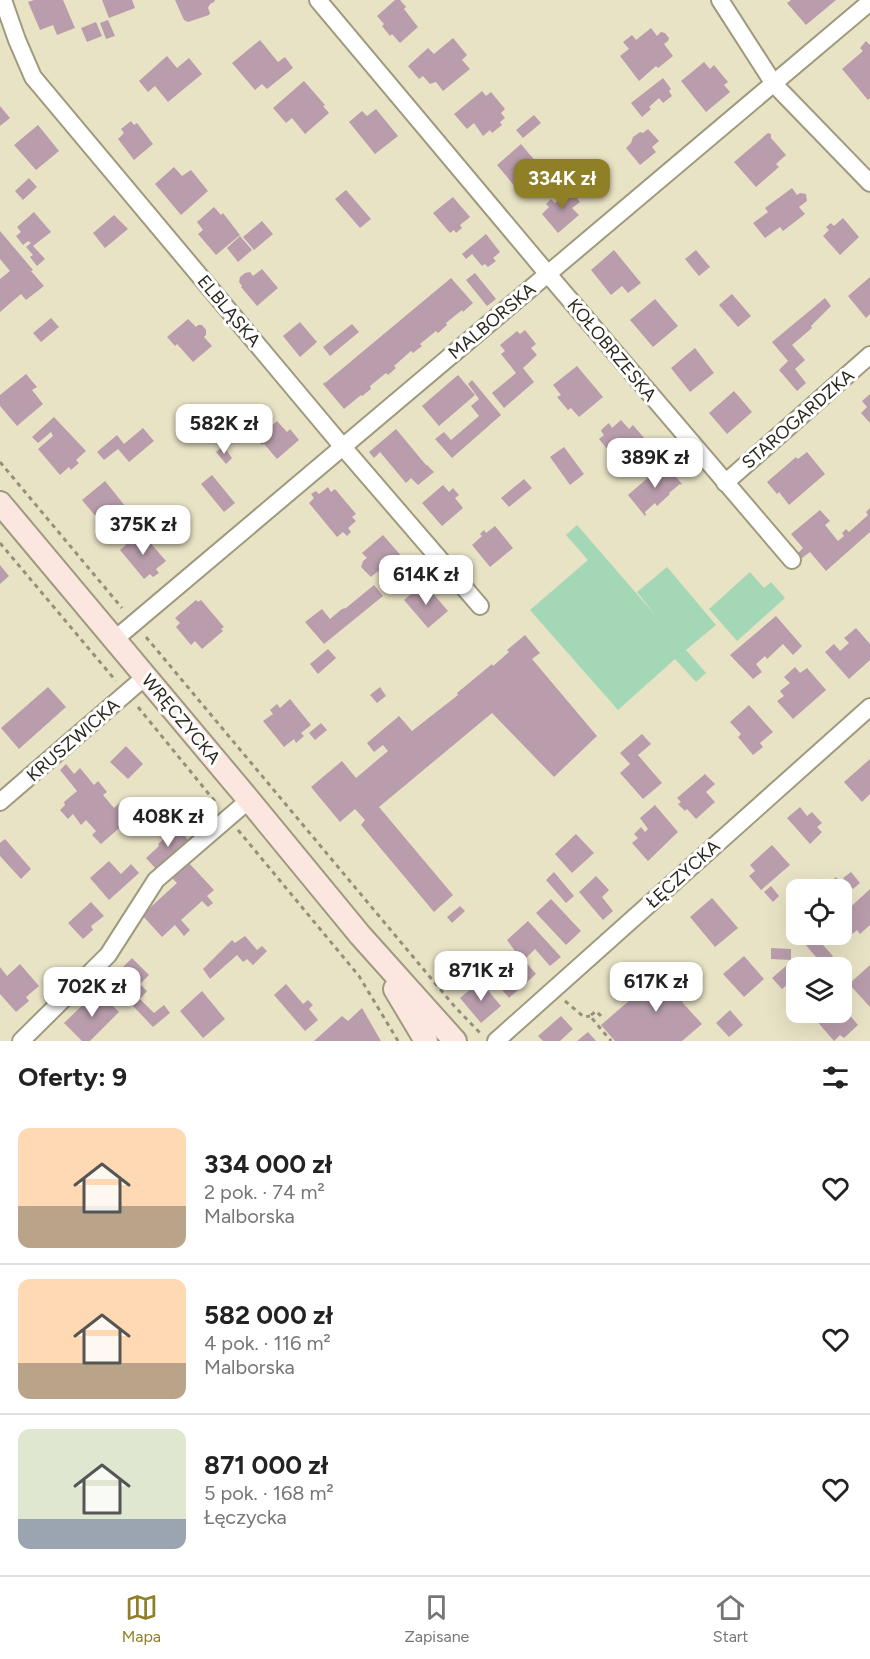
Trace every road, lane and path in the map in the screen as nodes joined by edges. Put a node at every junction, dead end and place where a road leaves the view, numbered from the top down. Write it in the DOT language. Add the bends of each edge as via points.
graph roads {
  1 [pos="3,0"];
  2 [pos="318,0"];
  3 [pos="720,0"];
  4 [pos="870,2"];
  5 [pos="774,84"];
  6 [pos="870,183"];
  7 [pos="547,273"];
  8 [pos="870,355"];
  9 [pos="343,447"];
  10 [pos="0,462"];
  11 [pos="725,483"];
  12 [pos="0,503"];
  13 [pos="0,543"];
  14 [pos="792,560"];
  15 [pos="480,606"];
  16 [pos="122,608"];
  17 [pos="143,633"];
  18 [pos="114,640"];
  19 [pos="145,677"];
  20 [pos="117,683"];
  21 [pos="133,702"];
  22 [pos="870,707"];
  23 [pos="249,800"];
  24 [pos="0,802"];
  25 [pos="216,804"];
  26 [pos="231,822"];
  27 [pos="360,935"];
  28 [pos="564,1000"];
  29 [pos="590,1016"];
  30 [pos="601,1016"];
  31 [pos="490,1039"];
  32 [pos="21,1041"];
  33 [pos="398,1041"];
  34 [pos="426,1041"];
  35 [pos="454,1041"];
  36 [pos="611,1041"];
  1 -- 9 [label="street, ELBLĄSKA" via="33,77"];
  2 -- 7 [label="street, KOŁOBRZESKA"];
  3 -- 5 [label="street"];
  4 -- 5 [label="street, MALBORSKA"];
  5 -- 6 [label="street"];
  5 -- 7 [label="street, MALBORSKA"];
  7 -- 9 [label="street, MALBORSKA"];
  7 -- 11 [label="street, KOŁOBRZESKA"];
  8 -- 11 [label="street, STAROGARDZKA"];
  9 -- 15 [label="street, ELBLĄSKA"];
  9 -- 18 [label="street, MALBORSKA"];
  10 -- 16 [label="path"];
  11 -- 14 [label="street, KOŁOBRZESKA"];
  12 -- 18 [label="main road, WRĘCZYCKA"];
  13 -- 20 [label="path"];
  17 -- 31 [label="path" via="440,988"];
  18 -- 19 [label="main road, WRĘCZYCKA"];
  19 -- 23 [label="main road, WRĘCZYCKA"];
  19 -- 24 [label="street, KRUSZWICKA"];
  21 -- 25 [label="path"];
  22 -- 31 [label="street, ŁĘCZYCKA"];
  23 -- 27 [label="main road, WRĘCZYCKA"];
  23 -- 32 [label="street" via="156,880 108,955"];
  26 -- 33 [label="path" via="359,976"];
  27 -- 34 [label="main road, WRĘCZYCKA"];
  27 -- 35 [label="main road, WRĘCZYCKA"];
  28 -- 29 [label="path" via="584,1017"];
  29 -- 30 [label="path" via="596,1011"];
  29 -- 36 [label="path"];
}
